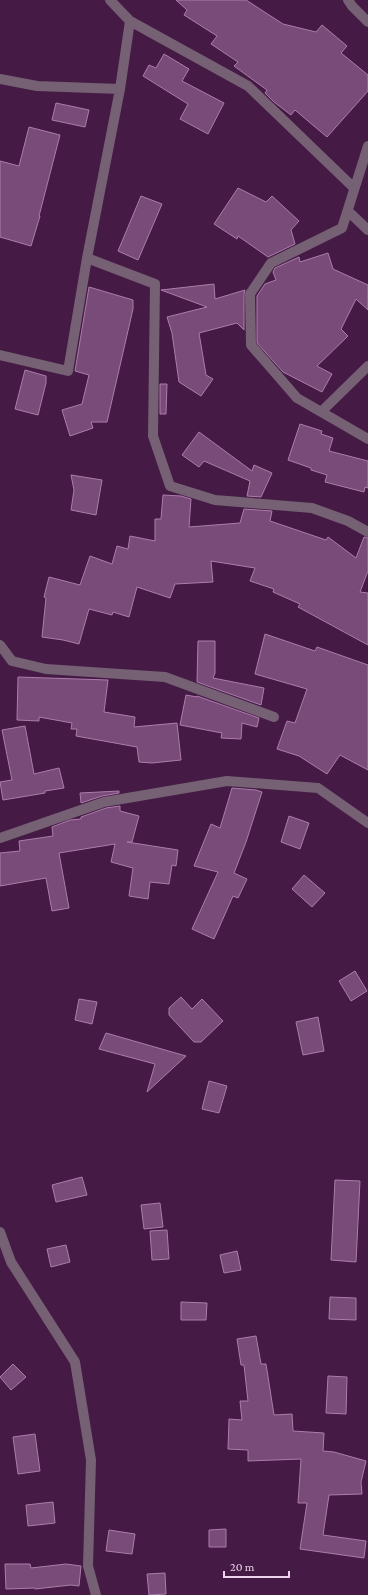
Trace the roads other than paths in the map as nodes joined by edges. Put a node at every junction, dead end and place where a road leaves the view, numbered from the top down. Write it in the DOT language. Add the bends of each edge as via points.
graph roads {
  1 [pos="110,0"];
  2 [pos="348,0"];
  3 [pos="130,21"];
  4 [pos="368,22"];
  5 [pos="0,79"];
  6 [pos="120,89"];
  7 [pos="368,146"];
  8 [pos="354,188"];
  9 [pos="348,211"];
  10 [pos="368,230"];
  11 [pos="87,258"];
  12 [pos="0,355"];
  13 [pos="368,366"];
  14 [pos="321,412"];
  15 [pos="368,439"];
  16 [pos="368,532"];
  17 [pos="0,645"];
  18 [pos="274,717"];
  19 [pos="368,823"];
  20 [pos="0,838"];
  21 [pos="0,1232"];
  22 [pos="96,1595"];
  1 -- 3 [label="street"];
  2 -- 4 [label="street"];
  3 -- 6 [label="street"];
  3 -- 8 [label="street" via="248,86"];
  5 -- 6 [label="street" via="37,86"];
  6 -- 11 [label="street"];
  7 -- 8 [label="street"];
  8 -- 9 [label="street"];
  9 -- 10 [label="street"];
  9 -- 14 [label="street" via="342,228 271,263 250,294 251,345 297,398"];
  11 -- 12 [label="street" via="68,371"];
  11 -- 16 [label="street" via="155,284 153,436 170,486 215,500 312,508 348,521"];
  13 -- 14 [label="street"];
  14 -- 15 [label="street"];
  17 -- 18 [label="street" via="12,661 46,668 165,677"];
  19 -- 20 [label="street" via="318,788 227,781 104,802"];
  21 -- 22 [label="street" via="11,1262 75,1362 91,1460 88,1566"];
}
